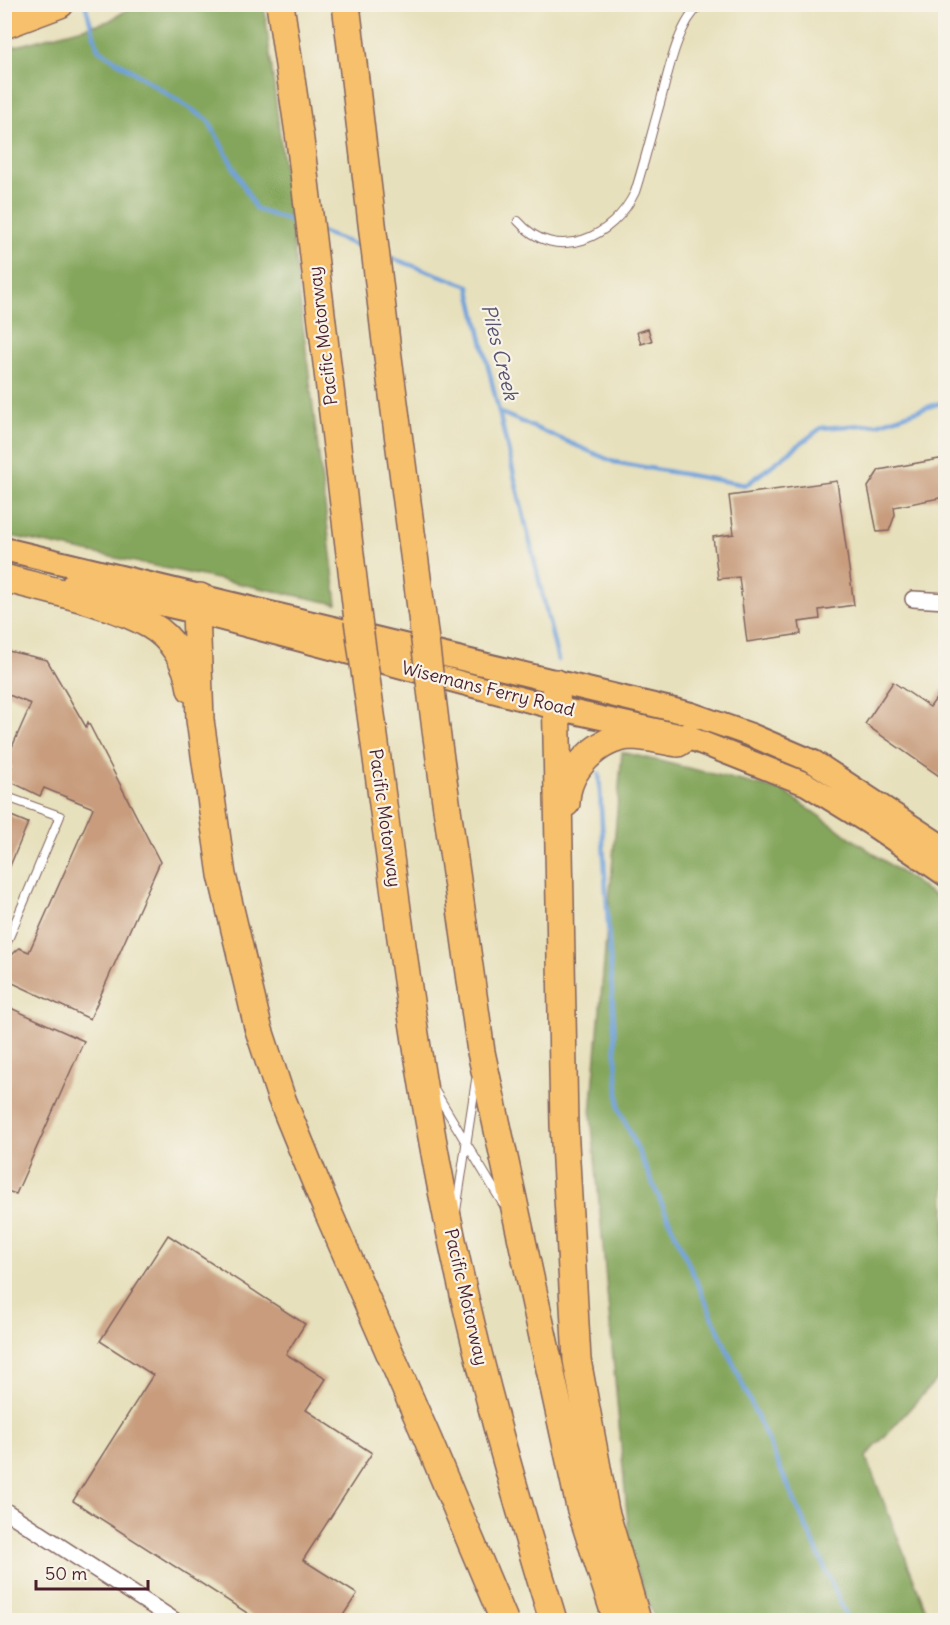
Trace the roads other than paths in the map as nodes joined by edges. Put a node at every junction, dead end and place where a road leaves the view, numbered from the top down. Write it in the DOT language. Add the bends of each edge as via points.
graph roads {
  1 [pos="280,4"];
  2 [pos="346,4"];
  3 [pos="701,4"];
  4 [pos="57,6"];
  5 [pos="4,25"];
  6 [pos="518,221"];
  7 [pos="4,549"];
  8 [pos="4,568"];
  9 [pos="4,578"];
  10 [pos="914,599"];
  11 [pos="945,601"];
  12 [pos="198,604"];
  13 [pos="556,695"];
  14 [pos="200,720"];
  15 [pos="687,737"];
  16 [pos="4,796"];
  17 [pos="945,849"];
  18 [pos="560,854"];
  19 [pos="945,875"];
  20 [pos="4,943"];
  21 [pos="481,1052"];
  22 [pos="420,1066"];
  23 [pos="467,1144"];
  24 [pos="520,1231"];
  25 [pos="452,1239"];
  26 [pos="4,1510"];
  27 [pos="174,1620"];
  28 [pos="504,1620"];
  29 [pos="553,1620"];
  30 [pos="617,1620"];
  31 [pos="637,1620"];
  1 -- 22 [label="highway, Pacific Motorway, bridge" via="358,620"];
  2 -- 21 [label="highway, bridge" via="386,342"];
  3 -- 6 [label="lane" via="682,31 635,192 616,222 585,240 563,243 537,236"];
  4 -- 5 [label="highway"];
  7 -- 12 [label="main road, Wisemans Ferry Road"];
  8 -- 12 [label="main road, Wisemans Ferry Road"];
  9 -- 14 [label="highway" via="100,605 151,625 170,641 185,665 195,717"];
  10 -- 11 [label="street"];
  12 -- 13 [label="main road, Wisemans Ferry Road"];
  12 -- 14 [label="highway"];
  13 -- 15 [label="main road, Wisemans Ferry Road"];
  13 -- 17 [label="main road, Wisemans Ferry Road" via="691,714 752,735 814,762"];
  13 -- 18 [label="highway"];
  14 -- 28 [label="highway" via="222,875 258,1026 281,1097"];
  15 -- 18 [label="highway" via="678,744 633,736 622,738 584,759 566,792 565,850"];
  15 -- 19 [label="main road, Wisemans Ferry Road" via="806,784"];
  16 -- 20 [label="lane" via="60,816"];
  18 -- 31 [label="highway" via="564,1125 577,1360 605,1511"];
  21 -- 23 [label="lane"];
  21 -- 24 [label="highway"];
  22 -- 23 [label="lane"];
  22 -- 25 [label="highway, Pacific Motorway"];
  23 -- 24 [label="lane"];
  23 -- 25 [label="lane"];
  24 -- 30 [label="highway" via="580,1507"];
  25 -- 29 [label="highway, Pacific Motorway" via="495,1423"];
  26 -- 27 [label="street"];
}
